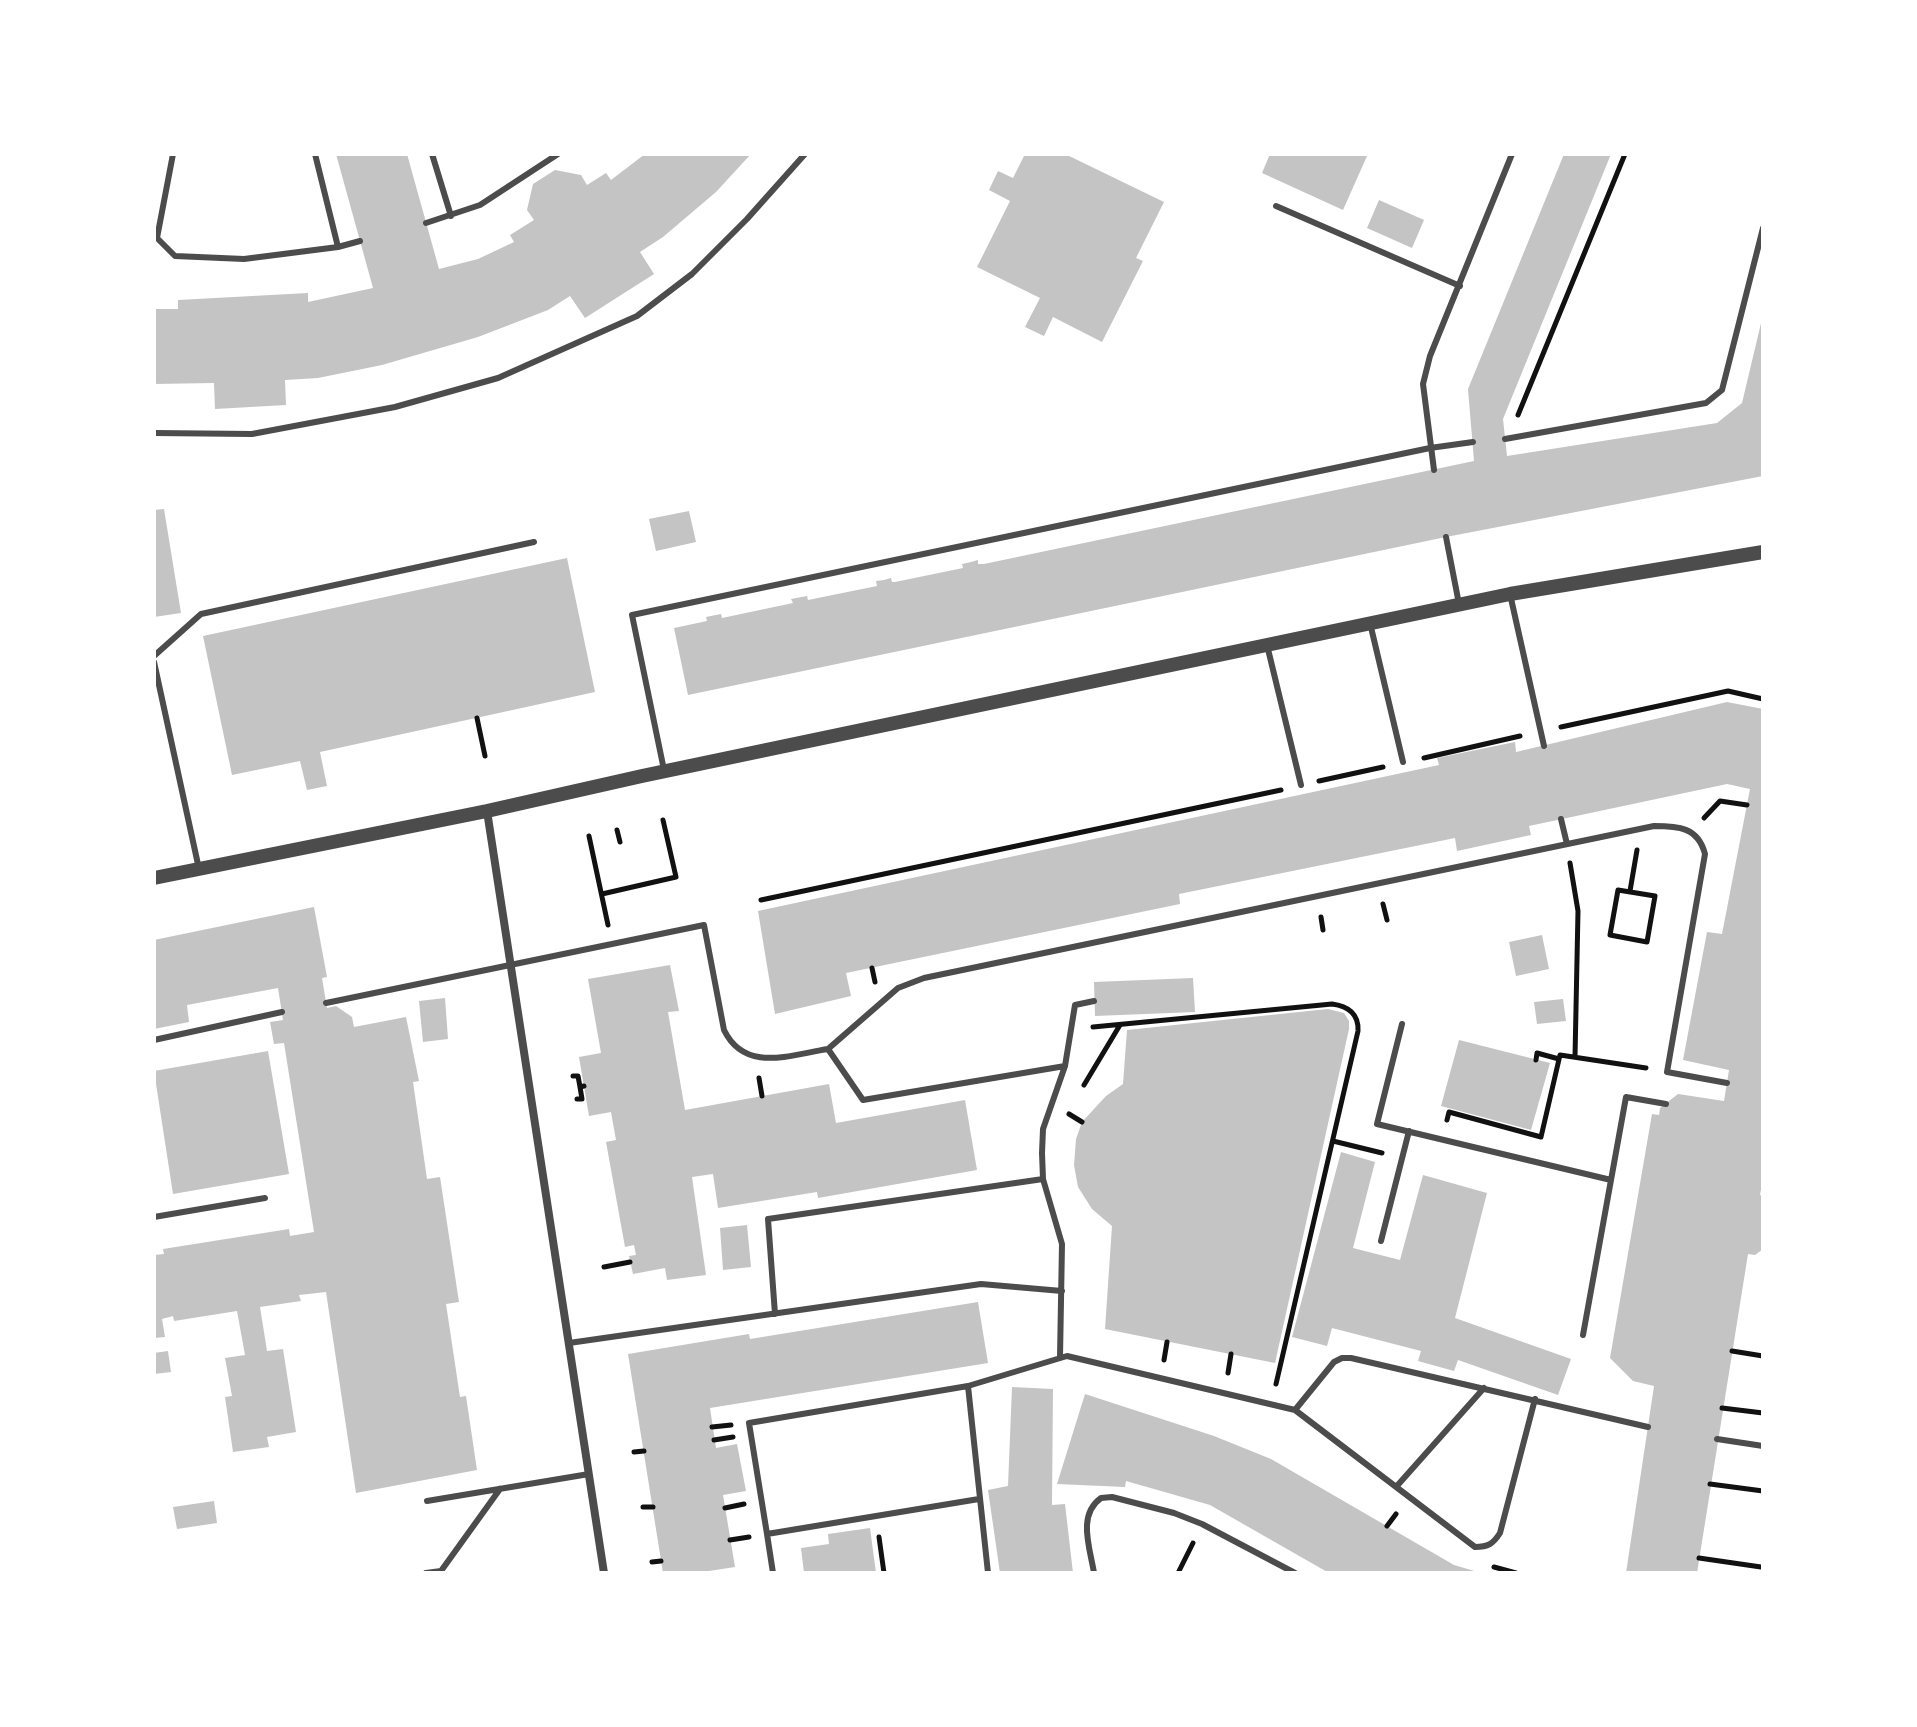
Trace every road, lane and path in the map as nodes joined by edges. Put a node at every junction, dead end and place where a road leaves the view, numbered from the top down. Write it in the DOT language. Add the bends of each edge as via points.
graph roads {
  1 [pos="173,154"];
  2 [pos="315,154"];
  3 [pos="432,154"];
  4 [pos="558,154"];
  5 [pos="805,154"];
  6 [pos="1512,154"];
  7 [pos="1625,154"];
  8 [pos="1276,206"];
  9 [pos="451,216"];
  10 [pos="426,223"];
  11 [pos="1763,228"];
  12 [pos="360,241"];
  13 [pos="338,247"];
  14 [pos="1460,286"];
  15 [pos="154,433"];
  16 [pos="1520,436"];
  17 [pos="1505,439"];
  18 [pos="1473,442"];
  19 [pos="1430,448"];
  20 [pos="1434,470"];
  21 [pos="1446,537"];
  22 [pos="534,542"];
  23 [pos="1763,552"];
  24 [pos="1510,594"];
  25 [pos="1459,604"];
  26 [pos="1370,623"];
  27 [pos="1267,645"];
  28 [pos="154,656"];
  29 [pos="154,662"];
  30 [pos="1763,699"];
  31 [pos="477,718"];
  32 [pos="1541,731"];
  33 [pos="1544,746"];
  34 [pos="485,756"];
  35 [pos="1403,762"];
  36 [pos="664,772"];
  37 [pos="1301,785"];
  38 [pos="1747,805"];
  39 [pos="487,811"];
  40 [pos="1561,819"];
  41 [pos="663,820"];
  42 [pos="1640,829"];
  43 [pos="617,830"];
  44 [pos="1691,832"];
  45 [pos="1071,835"];
  46 [pos="589,836"];
  47 [pos="620,842"];
  48 [pos="1072,842"];
  49 [pos="1567,844"];
  50 [pos="924,866"];
  51 [pos="199,869"];
  52 [pos="926,874"];
  53 [pos="154,878"];
  54 [pos="1630,892"];
  55 [pos="602,894"];
  56 [pos="761,900"];
  57 [pos="612,944"];
  58 [pos="509,965"];
  59 [pos="1094,1001"];
  60 [pos="326,1003"];
  61 [pos="282,1012"];
  62 [pos="1120,1024"];
  63 [pos="1402,1024"];
  64 [pos="1071,1029"];
  65 [pos="154,1040"];
  66 [pos="828,1049"];
  67 [pos="1575,1057"];
  68 [pos="1559,1059"];
  69 [pos="1536,1060"];
  70 [pos="1065,1066"];
  71 [pos="1667,1072"];
  72 [pos="573,1076"];
  73 [pos="1727,1083"];
  74 [pos="1083,1086"];
  75 [pos="577,1099"];
  76 [pos="1666,1104"];
  77 [pos="1067,1113"];
  78 [pos="1082,1122"];
  79 [pos="1409,1131"];
  80 [pos="1442,1139"];
  81 [pos="1333,1141"];
  82 [pos="1403,1158"];
  83 [pos="1043,1179"];
  84 [pos="1611,1180"];
  85 [pos="265,1198"];
  86 [pos="154,1217"];
  87 [pos="1381,1241"];
  88 [pos="630,1262"];
  89 [pos="604,1267"];
  90 [pos="1062,1291"];
  91 [pos="775,1314"];
  92 [pos="1583,1335"];
  93 [pos="569,1343"];
  94 [pos="1732,1351"];
  95 [pos="1763,1356"];
  96 [pos="1060,1357"];
  97 [pos="968,1386"];
  98 [pos="1484,1388"];
  99 [pos="1535,1399"];
  100 [pos="1272,1404"];
  101 [pos="1722,1408"];
  102 [pos="1295,1410"];
  103 [pos="1763,1413"];
  104 [pos="1648,1427"];
  105 [pos="1717,1439"];
  106 [pos="1763,1446"];
  107 [pos="644,1451"];
  108 [pos="634,1452"];
  109 [pos="589,1474"];
  110 [pos="1710,1484"];
  111 [pos="1396,1487"];
  112 [pos="501,1488"];
  113 [pos="1763,1491"];
  114 [pos="979,1499"];
  115 [pos="427,1501"];
  116 [pos="643,1507"];
  117 [pos="653,1507"];
  118 [pos="876,1516"];
  119 [pos="767,1534"];
  120 [pos="1699,1558"];
  121 [pos="661,1561"];
  122 [pos="652,1562"];
  123 [pos="1761,1567"];
  124 [pos="426,1573"];
  125 [pos="604,1573"];
  126 [pos="773,1573"];
  127 [pos="884,1573"];
  128 [pos="988,1573"];
  129 [pos="1094,1573"];
  130 [pos="1295,1573"];
  1 -- 13 [label="lane" via="157,238 175,256 244,259"];
  2 -- 13 [label="lane"];
  3 -- 9 [label="lane"];
  4 -- 9 [label="lane" via="480,205"];
  5 -- 15 [label="lane" via="692,274 637,316 498,378 395,407 252,434"];
  6 -- 14 [label="lane"];
  7 -- 16 [label="path" via="1518,415"];
  8 -- 14 [label="lane"];
  9 -- 10 [label="lane"];
  11 -- 16 [label="lane" via="1722,390 1706,403"];
  12 -- 13 [label="lane"];
  14 -- 19 [label="lane" via="1423,384"];
  16 -- 17 [label="lane"];
  18 -- 19 [label="lane"];
  19 -- 20 [label="lane"];
  19 -- 36 [label="lane" via="632,615"];
  21 -- 25 [label="lane"];
  22 -- 28 [label="lane" via="201,614"];
  23 -- 24 [label="street"];
  24 -- 25 [label="street"];
  24 -- 32 [label="lane"];
  25 -- 26 [label="street"];
  26 -- 27 [label="street"];
  26 -- 35 [label="lane"];
  27 -- 36 [label="street"];
  27 -- 37 [label="lane"];
  29 -- 51 [label="lane"];
  30 -- 32 [label="path" via="1728,691"];
  31 -- 34 [label="path"];
  32 -- 33 [label="lane"];
  32 -- 35 [label="path"];
  35 -- 37 [label="path"];
  36 -- 39 [label="street"];
  37 -- 45 [label="path"];
  38 -- 44 [label="path" via="1720,801"];
  39 -- 51 [label="street"];
  39 -- 58 [label="street"];
  40 -- 49 [label="lane"];
  41 -- 55 [label="path" via="676,877"];
  42 -- 44 [label="lane" via="1673,826"];
  42 -- 49 [label="lane"];
  42 -- 54 [label="path"];
  43 -- 47 [label="path"];
  44 -- 71 [label="lane" via="1702,841 1705,854"];
  45 -- 48 [label="path"];
  45 -- 50 [label="path"];
  46 -- 55 [label="path"];
  49 -- 66 [label="lane" via="924,978 898,988"];
  49 -- 67 [label="path" via="1578,911"];
  50 -- 52 [label="path"];
  50 -- 56 [label="path"];
  51 -- 53 [label="street"];
  54 -- 54 [label="path" via="1655,896 1647,942 1610,935 1618,890"];
  55 -- 57 [label="path"];
  57 -- 58 [label="lane"];
  57 -- 66 [label="lane" via="704,925 731,1044 756,1058"];
  58 -- 60 [label="lane"];
  58 -- 93 [label="street"];
  59 -- 64 [label="lane" via="1075,1005"];
  61 -- 65 [label="lane"];
  62 -- 64 [label="path"];
  62 -- 74 [label="path"];
  62 -- 81 [label="path" via="1332,1004 1359,1023"];
  63 -- 79 [label="lane" via="1377,1124"];
  64 -- 70 [label="lane"];
  66 -- 70 [label="lane" via="863,1100"];
  67 -- 68 [label="path"];
  67 -- 71 [label="path"];
  68 -- 69 [label="path" via="1537,1053"];
  68 -- 80 [label="path" via="1541,1137 1449,1112"];
  70 -- 83 [label="lane" via="1043,1129"];
  71 -- 73 [label="lane"];
  72 -- 75 [label="path" via="582,1087 582,1099"];
  76 -- 84 [label="lane" via="1626,1097"];
  77 -- 78 [label="path"];
  79 -- 80 [label="lane"];
  79 -- 82 [label="lane"];
  80 -- 84 [label="lane"];
  81 -- 82 [label="path"];
  81 -- 100 [label="path" via="1316,1196"];
  82 -- 87 [label="lane"];
  83 -- 90 [label="lane" via="1062,1244"];
  83 -- 91 [label="lane" via="768,1219"];
  84 -- 92 [label="lane"];
  85 -- 86 [label="lane"];
  88 -- 89 [label="path"];
  90 -- 91 [label="lane" via="981,1284"];
  90 -- 96 [label="lane"];
  91 -- 93 [label="lane"];
  93 -- 109 [label="street"];
  94 -- 95 [label="path"];
  96 -- 97 [label="lane"];
  96 -- 100 [label="lane"];
  97 -- 114 [label="lane"];
  97 -- 119 [label="lane" via="749,1423"];
  98 -- 99 [label="lane"];
  98 -- 102 [label="lane" via="1342,1358"];
  98 -- 111 [label="lane"];
  99 -- 104 [label="lane"];
  99 -- 111 [label="lane" via="1494,1542 1475,1547"];
  100 -- 102 [label="lane"];
  101 -- 103 [label="path"];
  102 -- 111 [label="lane"];
  105 -- 106 [label="lane"];
  107 -- 108 [label="path"];
  109 -- 112 [label="lane"];
  109 -- 125 [label="street"];
  110 -- 113 [label="path"];
  112 -- 115 [label="lane"];
  112 -- 124 [label="lane" via="441,1571"];
  114 -- 118 [label="lane"];
  114 -- 128 [label="lane"];
  116 -- 117 [label="path"];
  118 -- 119 [label="lane"];
  118 -- 127 [label="path"];
  119 -- 126 [label="lane"];
  120 -- 123 [label="path"];
  121 -- 122 [label="path"];
  129 -- 130 [label="lane" via="1087,1512 1101,1498 1112,1497 1202,1524"];
}
